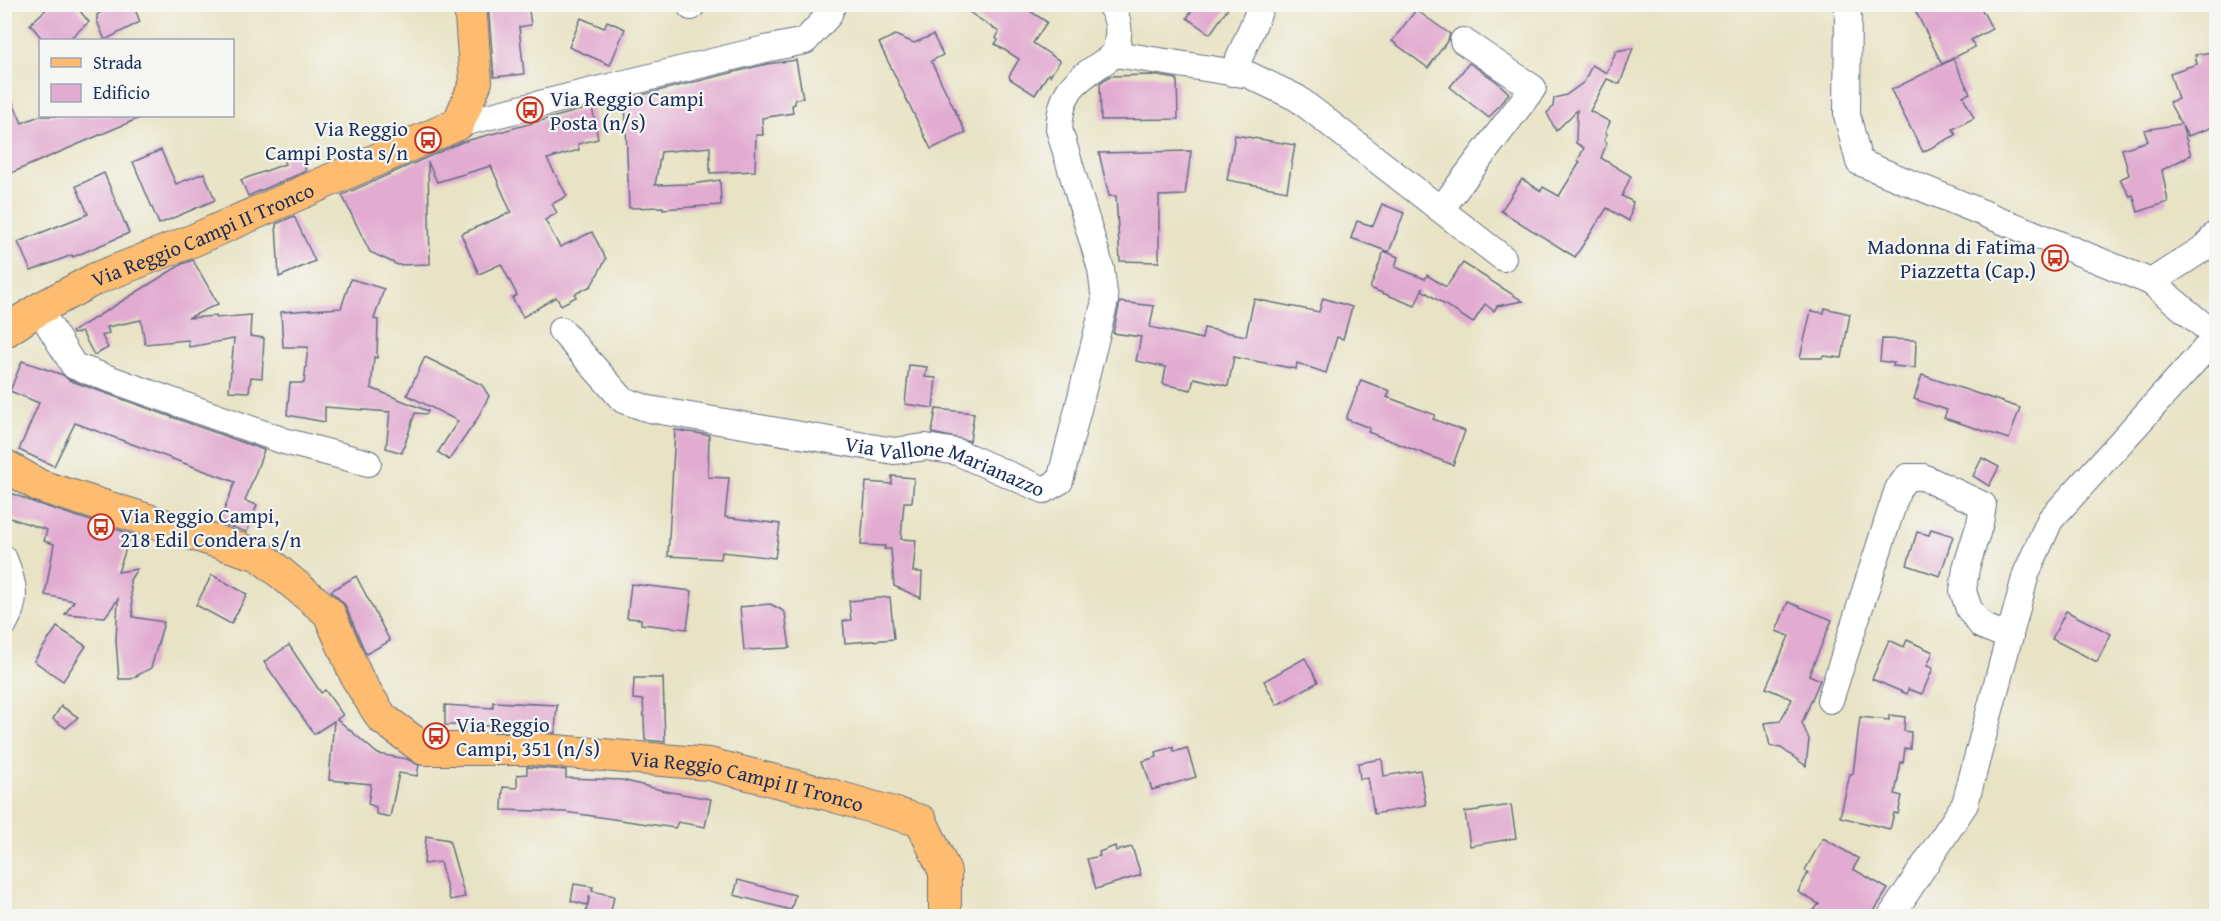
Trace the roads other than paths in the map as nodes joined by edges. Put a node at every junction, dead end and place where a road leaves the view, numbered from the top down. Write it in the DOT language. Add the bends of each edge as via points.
graph roads {
  1 [pos="470,4"];
  2 [pos="833,4"];
  3 [pos="1109,4"];
  4 [pos="1262,4"];
  5 [pos="1848,4"];
  6 [pos="1463,41"];
  7 [pos="1115,54"];
  8 [pos="1233,73"];
  9 [pos="458,124"];
  10 [pos="1441,209"];
  11 [pos="2217,234"];
  12 [pos="1503,258"];
  13 [pos="2151,282"];
  14 [pos="39,309"];
  15 [pos="561,330"];
  16 [pos="4,332"];
  17 [pos="2217,337"];
  18 [pos="368,464"];
  19 [pos="4,465"];
  20 [pos="4,560"];
  21 [pos="4,624"];
  22 [pos="2010,637"];
  23 [pos="1830,700"];
  24 [pos="945,916"];
  25 [pos="1891,916"];
  1 -- 9 [label="main road" via="476,82"];
  2 -- 9 [label="street" via="828,16 805,41"];
  3 -- 7 [label="street" via="1120,32"];
  4 -- 8 [label="street"];
  5 -- 13 [label="street" via="1847,115 1859,162"];
  6 -- 10 [label="street" via="1533,88"];
  7 -- 8 [label="street"];
  7 -- 15 [label="street, Via Vallone Marianazzo" via="1070,87 1060,108 1059,129 1101,269 1105,302 1060,481 1044,490 957,452 926,447 894,451 649,409 623,400"];
  8 -- 10 [label="street" via="1249,75 1297,98"];
  9 -- 14 [label="main road, Via Reggio Campi II Tronco" via="194,240 95,279"];
  10 -- 12 [label="street"];
  11 -- 13 [label="street" via="2207,246"];
  13 -- 17 [label="street"];
  14 -- 16 [label="main road, Via Reggio Campi II Tronco"];
  14 -- 18 [label="street" via="74,366 284,441"];
  17 -- 22 [label="street" via="2050,520 2026,574"];
  19 -- 24 [label="main road, Via Reggio Campi II Tronco" via="40,486 259,555 329,613 357,678 382,718 424,749 532,749 710,764 921,821 945,872"];
  20 -- 21 [label="street" via="12,578 14,599"];
  22 -- 23 [label="street" via="1982,626 1969,609 1963,591 1983,505 1923,477 1907,477 1898,489"];
  22 -- 25 [label="street" via="1965,804"];
}
